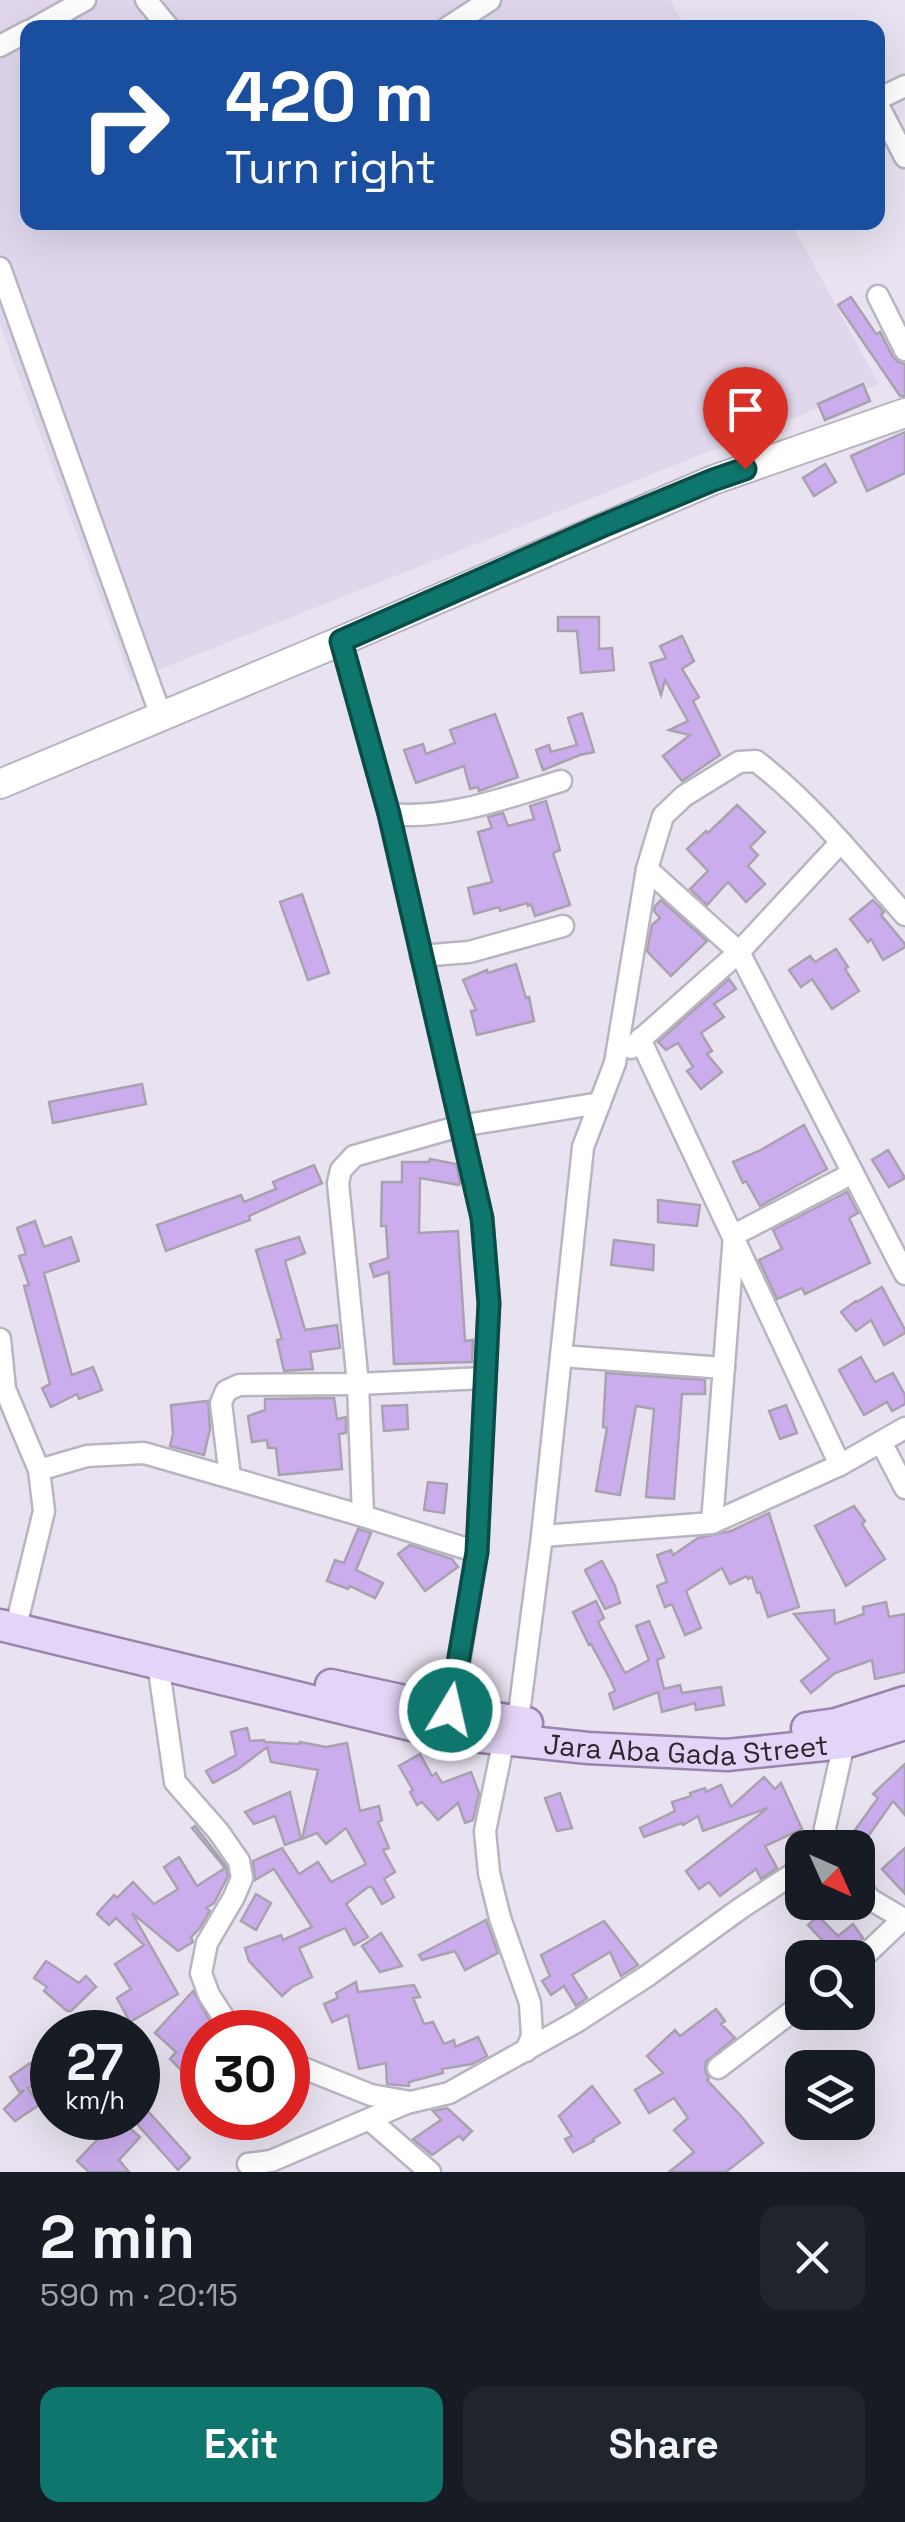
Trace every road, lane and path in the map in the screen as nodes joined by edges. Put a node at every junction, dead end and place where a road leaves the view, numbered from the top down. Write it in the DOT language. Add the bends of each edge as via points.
graph roads {
  1 [pos="85,0"];
  2 [pos="146,0"];
  3 [pos="490,0"];
  4 [pos="49,20"];
  5 [pos="162,20"];
  6 [pos="459,20"];
  7 [pos="885,117"];
  8 [pos="905,158"];
  9 [pos="0,268"];
  10 [pos="878,296"];
  11 [pos="905,350"];
  12 [pos="905,413"];
  13 [pos="341,641"];
  14 [pos="161,716"];
  15 [pos="561,781"];
  16 [pos="0,784"];
  17 [pos="389,814"];
  18 [pos="841,842"];
  19 [pos="647,869"];
  20 [pos="905,914"];
  21 [pos="563,926"];
  22 [pos="739,952"];
  23 [pos="421,956"];
  24 [pos="640,1040"];
  25 [pos="616,1063"];
  26 [pos="600,1103"];
  27 [pos="460,1126"];
  28 [pos="853,1174"];
  29 [pos="734,1236"];
  30 [pos="905,1274"];
  31 [pos="0,1340"];
  32 [pos="561,1356"];
  33 [pos="724,1368"];
  34 [pos="484,1378"];
  35 [pos="358,1384"];
  36 [pos="905,1428"];
  37 [pos="881,1442"];
  38 [pos="840,1464"];
  39 [pos="39,1470"];
  40 [pos="230,1477"];
  41 [pos="905,1488"];
  42 [pos="363,1516"];
  43 [pos="712,1523"];
  44 [pos="542,1536"];
  45 [pos="477,1552"];
  46 [pos="6,1619"];
  47 [pos="158,1663"];
  48 [pos="905,1702"];
  49 [pos="450,1710"];
  50 [pos="905,1724"];
  51 [pos="511,1730"];
  52 [pos="844,1744"];
  53 [pos="825,1830"];
  54 [pos="785,1879"];
  55 [pos="875,1901"];
  56 [pos="903,1920"];
  57 [pos="875,1946"];
  58 [pos="218,2010"];
  59 [pos="785,2017"];
  60 [pos="526,2051"];
  61 [pos="718,2068"];
  62 [pos="310,2071"];
  63 [pos="411,2102"];
  64 [pos="370,2120"];
  65 [pos="248,2164"];
  66 [pos="430,2172"];
  1 -- 4 [label="street"];
  2 -- 5 [label="street"];
  3 -- 6 [label="street"];
  7 -- 8 [label="street"];
  9 -- 14 [label="street"];
  10 -- 11 [label="street"];
  12 -- 13 [label="street" via="713,480"];
  13 -- 14 [label="street"];
  13 -- 17 [label="street"];
  14 -- 16 [label="street"];
  15 -- 17 [label="street" via="469,808"];
  17 -- 23 [label="street"];
  18 -- 19 [label="street" via="776,776 756,761 739,762 663,816"];
  18 -- 20 [label="street"];
  18 -- 22 [label="street"];
  19 -- 22 [label="street"];
  19 -- 25 [label="street"];
  21 -- 23 [label="street" via="469,952"];
  22 -- 24 [label="street"];
  22 -- 28 [label="street"];
  23 -- 27 [label="street"];
  24 -- 25 [label="street"];
  24 -- 29 [label="street"];
  25 -- 26 [label="street"];
  26 -- 27 [label="street"];
  26 -- 32 [label="street" via="583,1147"];
  27 -- 34 [label="street" via="482,1218 489,1303"];
  27 -- 35 [label="street" via="354,1156 341,1170"];
  28 -- 29 [label="street"];
  28 -- 30 [label="street"];
  29 -- 33 [label="street"];
  29 -- 38 [label="street"];
  31 -- 39 [label="street" via="5,1388"];
  32 -- 33 [label="street"];
  32 -- 44 [label="street"];
  33 -- 43 [label="street"];
  34 -- 35 [label="street"];
  34 -- 45 [label="street"];
  35 -- 40 [label="street" via="239,1385 226,1391 221,1403"];
  35 -- 42 [label="street"];
  36 -- 37 [label="street"];
  37 -- 38 [label="street"];
  37 -- 41 [label="street"];
  38 -- 43 [label="street"];
  39 -- 40 [label="street" via="88,1456 144,1453"];
  39 -- 46 [label="street" via="44,1511"];
  40 -- 42 [label="street"];
  42 -- 45 [label="street"];
  43 -- 44 [label="street"];
  44 -- 51 [label="street"];
  45 -- 49 [label="street"];
  46 -- 47 [label="main road, Jara Aba Gada Street"];
  46 -- 49 [label="main road, Jara Aba Gada Street"];
  47 -- 51 [label="main road, Jara Aba Gada Street" via="444,1733"];
  47 -- 58 [label="street" via="175,1782 218,1831 242,1878 207,1943 202,1973"];
  48 -- 51 [label="main road, Jara Aba Gada Street" via="836,1724 743,1736"];
  49 -- 51 [label="main road, Jara Aba Gada Street"];
  50 -- 52 [label="main road, Jara Aba Gada Street"];
  51 -- 52 [label="main road, Jara Aba Gada Street" via="588,1748 727,1756"];
  51 -- 60 [label="street" via="484,1831 500,1918 530,2003"];
  52 -- 53 [label="street"];
  54 -- 60 [label="street"];
  55 -- 56 [label="street"];
  56 -- 57 [label="street"];
  59 -- 61 [label="street"];
  60 -- 63 [label="street" via="449,2092"];
  62 -- 63 [label="street" via="371,2095"];
  63 -- 64 [label="street"];
  64 -- 65 [label="street" via="271,2162"];
  64 -- 66 [label="street"];
}
